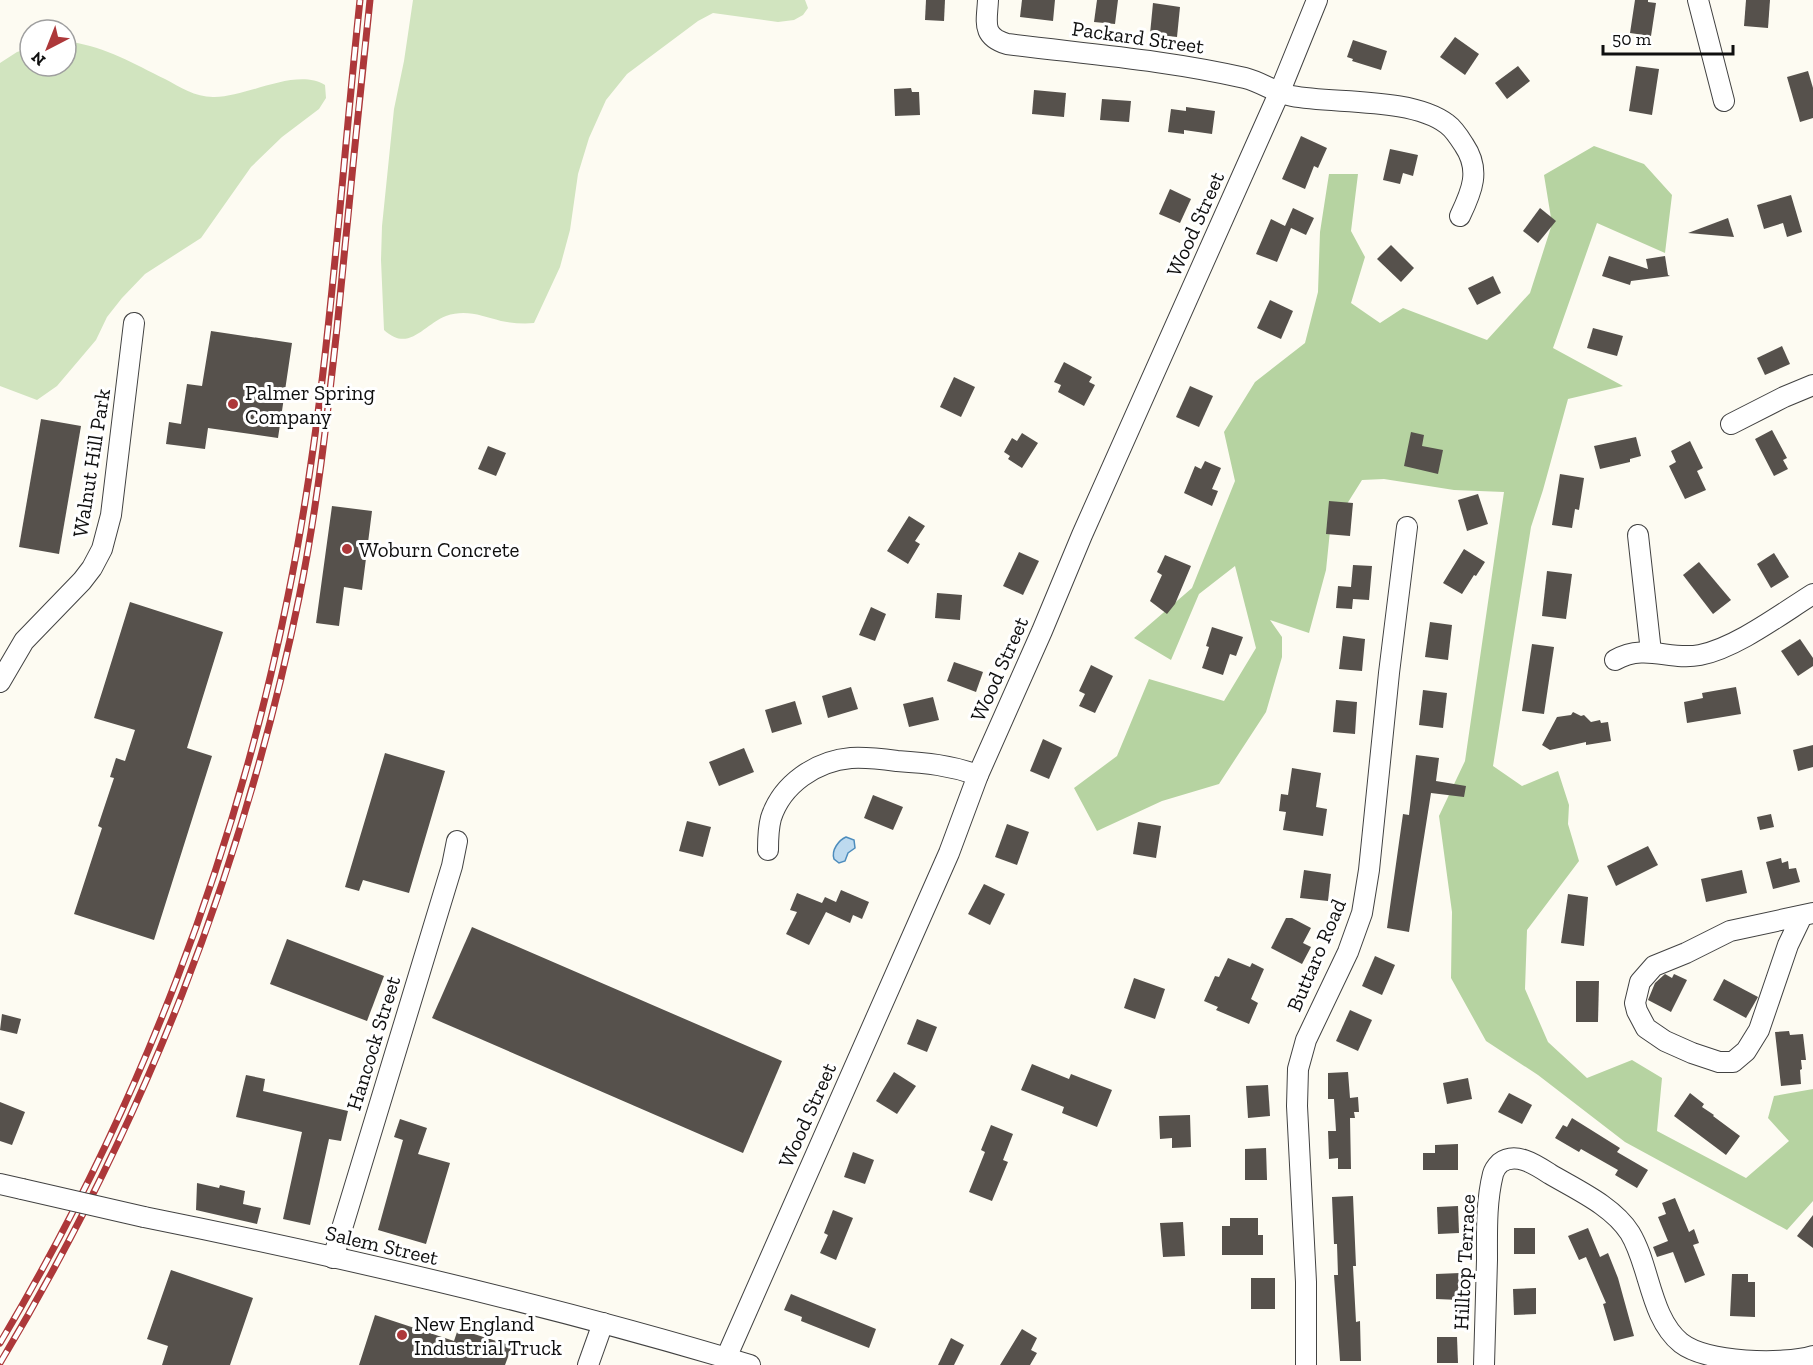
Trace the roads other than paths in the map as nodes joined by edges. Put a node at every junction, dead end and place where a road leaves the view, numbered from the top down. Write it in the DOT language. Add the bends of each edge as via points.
graph roads {
  1 [pos="988,0"];
  2 [pos="1317,0"];
  3 [pos="1698,0"];
  4 [pos="1280,91"];
  5 [pos="1724,101"];
  6 [pos="1460,216"];
  7 [pos="134,322"];
  8 [pos="1813,385"];
  9 [pos="1731,424"];
  10 [pos="1407,527"];
  11 [pos="1638,536"];
  12 [pos="1813,594"];
  13 [pos="1651,652"];
  14 [pos="1615,660"];
  15 [pos="0,682"];
  16 [pos="978,775"];
  17 [pos="457,841"];
  18 [pos="768,850"];
  19 [pos="1808,914"];
  20 [pos="0,1184"];
  21 [pos="333,1258"];
  22 [pos="603,1323"];
  23 [pos="1813,1356"];
  24 [pos="726,1358"];
  25 [pos="588,1365"];
  26 [pos="750,1365"];
  27 [pos="1306,1365"];
  28 [pos="1484,1365"];
  1 -- 4 [label="street, Packard Street" via="990,34 1007,44 1248,78"];
  2 -- 4 [label="street, Wood Street"];
  3 -- 5 [label="street"];
  4 -- 6 [label="street, Packard Street" via="1290,96 1407,108 1447,124 1464,144 1474,166 1474,183"];
  4 -- 16 [label="street, Wood Street"];
  7 -- 15 [label="street, Walnut Hill Park" via="111,515 102,549 82,581 24,640"];
  8 -- 9 [label="street"];
  10 -- 27 [label="street, Buttaro Road" via="1364,903 1355,935 1306,1040 1298,1069"];
  11 -- 13 [label="street"];
  12 -- 13 [label="street" via="1716,651 1685,656"];
  13 -- 14 [label="street" via="1628,654"];
  16 -- 18 [label="street" via="945,764 837,760 805,774 786,791 771,820"];
  16 -- 24 [label="street, Wood Street" via="949,853"];
  17 -- 21 [label="street, Hancock Street"];
  19 -- 19 [label="street" via="1788,945 1759,1030 1739,1058 1719,1062 1692,1053 1653,1033 1641,1020 1636,994 1642,977 1654,966 1730,931"];
  20 -- 21 [label="street, Salem Street, bridge"];
  21 -- 22 [label="street, Salem Street"];
  22 -- 24 [label="street, Salem Street"];
  22 -- 25 [label="street"];
  23 -- 28 [label="street, Hilltop Terrace" via="1789,1363 1767,1363 1715,1357 1690,1349 1672,1335 1662,1319 1637,1248 1621,1222 1590,1198 1530,1162 1515,1158 1501,1163 1493,1174"];
  24 -- 26 [label="street, Salem Street"];
}
